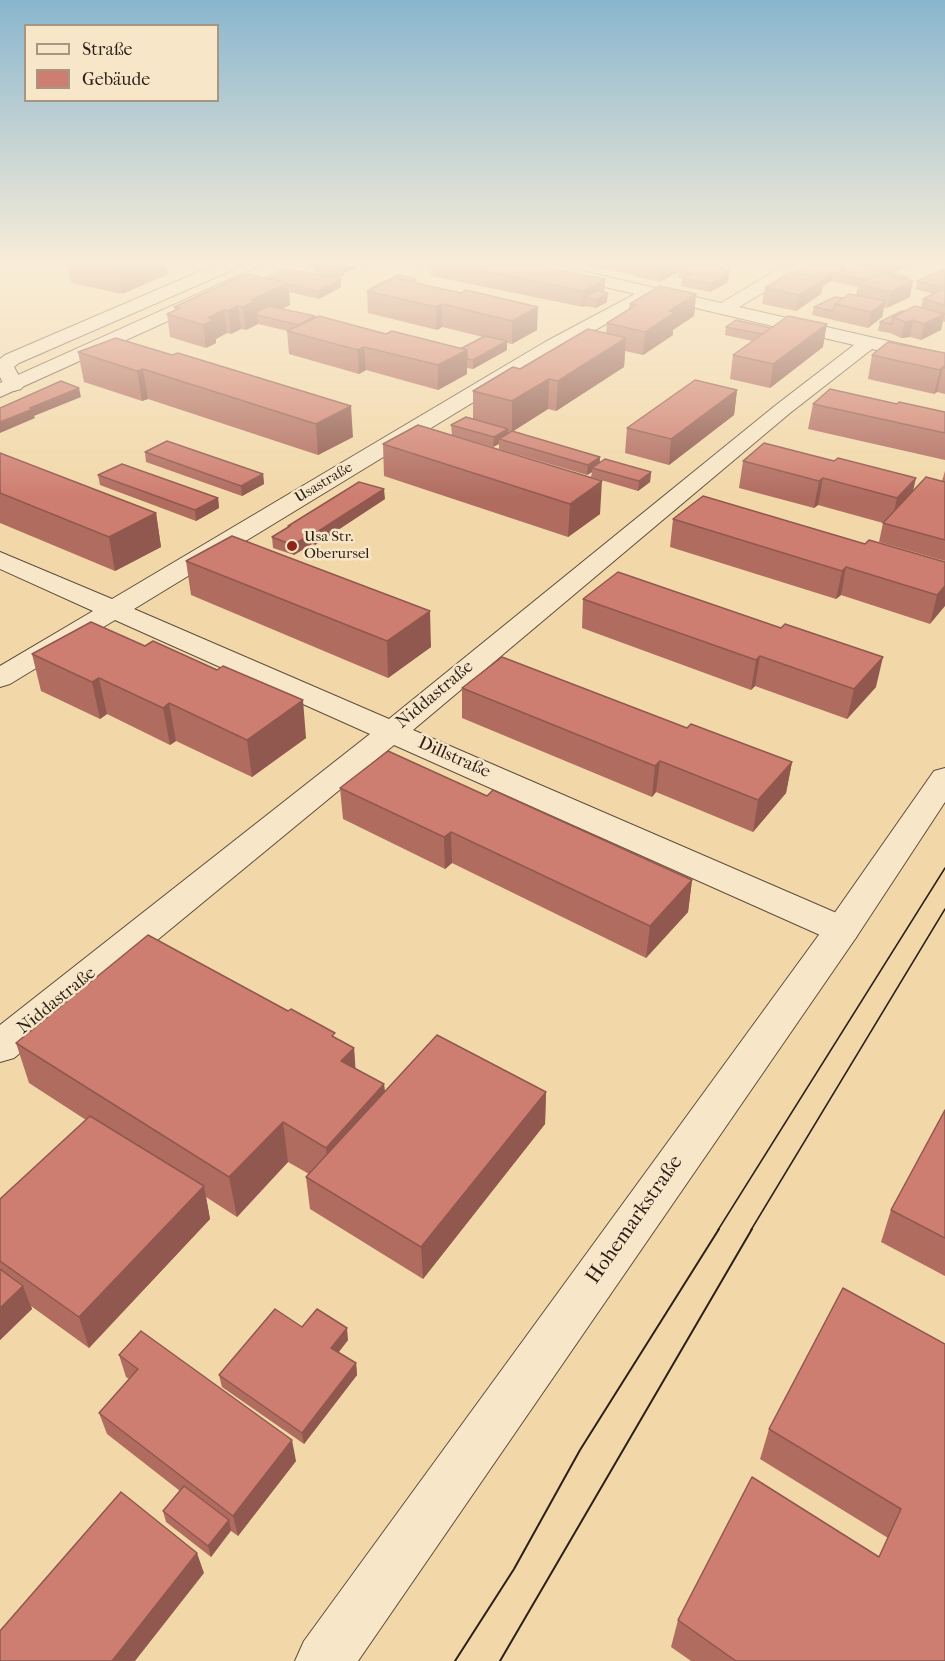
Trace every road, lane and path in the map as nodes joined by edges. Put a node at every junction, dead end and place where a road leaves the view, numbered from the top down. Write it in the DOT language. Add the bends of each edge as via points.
graph roads {
  1 [pos="52,342"];
  2 [pos="109,342"];
  3 [pos="560,342"];
  4 [pos="869,342"];
  5 [pos="945,360"];
  6 [pos="7,388"];
  7 [pos="0,560"];
  8 [pos="115,610"];
  9 [pos="0,678"];
  10 [pos="393,731"];
  11 [pos="945,778"];
  12 [pos="842,930"];
  13 [pos="0,1047"];
  14 [pos="332,1658"];
  1 -- 6 [label="street" via="4,366"];
  2 -- 6 [label="street"];
  3 -- 8 [label="street, Usastraße"];
  4 -- 5 [label="street"];
  4 -- 10 [label="street, Niddastraße" via="776,414"];
  7 -- 8 [label="street, Dillstraße"];
  8 -- 9 [label="street, Usastraße"];
  8 -- 10 [label="street, Dillstraße"];
  10 -- 12 [label="street, Dillstraße"];
  10 -- 13 [label="street, Niddastraße"];
  11 -- 12 [label="street, Hohemarkstraße"];
  12 -- 14 [label="street, Hohemarkstraße"];
}
